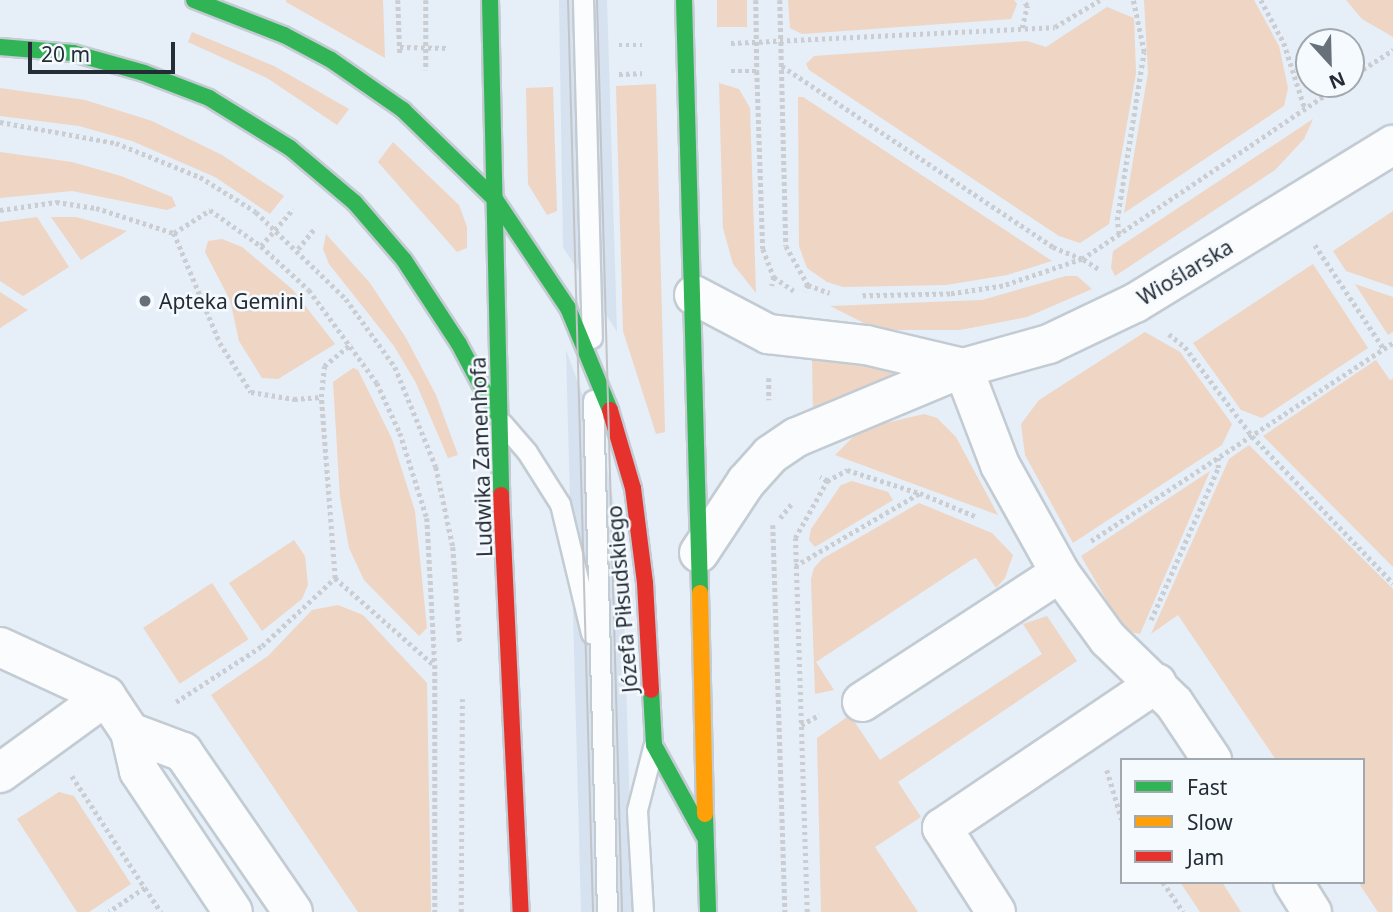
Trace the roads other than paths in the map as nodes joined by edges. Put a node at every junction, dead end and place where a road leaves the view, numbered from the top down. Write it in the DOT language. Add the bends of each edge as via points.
graph roads {
  1 [pos="194,0"];
  2 [pos="490,0"];
  3 [pos="583,0"];
  4 [pos="684,0"];
  5 [pos="0,47"];
  6 [pos="1393,145"];
  7 [pos="495,200"];
  8 [pos="694,295"];
  9 [pos="593,366"];
  10 [pos="963,368"];
  11 [pos="499,420"];
  12 [pos="699,553"];
  13 [pos="1058,569"];
  14 [pos="0,647"];
  15 [pos="601,672"];
  16 [pos="1144,673"];
  17 [pos="106,696"];
  18 [pos="862,702"];
  19 [pos="130,732"];
  20 [pos="654,745"];
  21 [pos="1210,758"];
  22 [pos="0,773"];
  23 [pos="704,836"];
  24 [pos="1294,884"];
  25 [pos="233,912"];
  26 [pos="293,912"];
  27 [pos="521,912"];
  28 [pos="607,912"];
  29 [pos="643,912"];
  30 [pos="708,912"];
  31 [pos="996,912"];
  32 [pos="1312,912"];
  1 -- 7 [label="main road, Józefa Piłsudskiego" via="284,34 331,60 413,119"];
  2 -- 7 [label="main road, Ludwika Zamenhofa"];
  3 -- 9 [label="lane"];
  4 -- 8 [label="main road"];
  5 -- 11 [label="main road" via="73,53 144,73 209,98 290,148 355,203 404,260 459,344"];
  6 -- 10 [label="street, Wioślarska" via="1135,303 1049,344"];
  7 -- 9 [label="main road, Józefa Piłsudskiego" via="568,308"];
  7 -- 11 [label="main road, Ludwika Zamenhofa"];
  8 -- 10 [label="street, Wioślarska" via="768,334 866,345"];
  8 -- 12 [label="main road"];
  9 -- 15 [label="lane"];
  9 -- 20 [label="main road, Józefa Piłsudskiego" via="633,488 645,583"];
  10 -- 12 [label="street, Wioślarska" via="858,410 770,455 746,482"];
  10 -- 13 [label="street" via="1000,465"];
  11 -- 15 [label="lane" via="527,452 560,504"];
  11 -- 27 [label="main road, Ludwika Zamenhofa"];
  12 -- 23 [label="main road"];
  13 -- 16 [label="street"];
  13 -- 18 [label="street"];
  14 -- 17 [label="street"];
  15 -- 28 [label="lane"];
  16 -- 21 [label="street"];
  16 -- 31 [label="street" via="942,828"];
  17 -- 19 [label="street"];
  17 -- 22 [label="street"];
  19 -- 25 [label="street" via="139,771"];
  19 -- 26 [label="street" via="183,752"];
  20 -- 23 [label="main road, Józefa Piłsudskiego"];
  20 -- 29 [label="lane" via="638,810"];
  23 -- 30 [label="main road"];
  24 -- 32 [label="street"];
}
